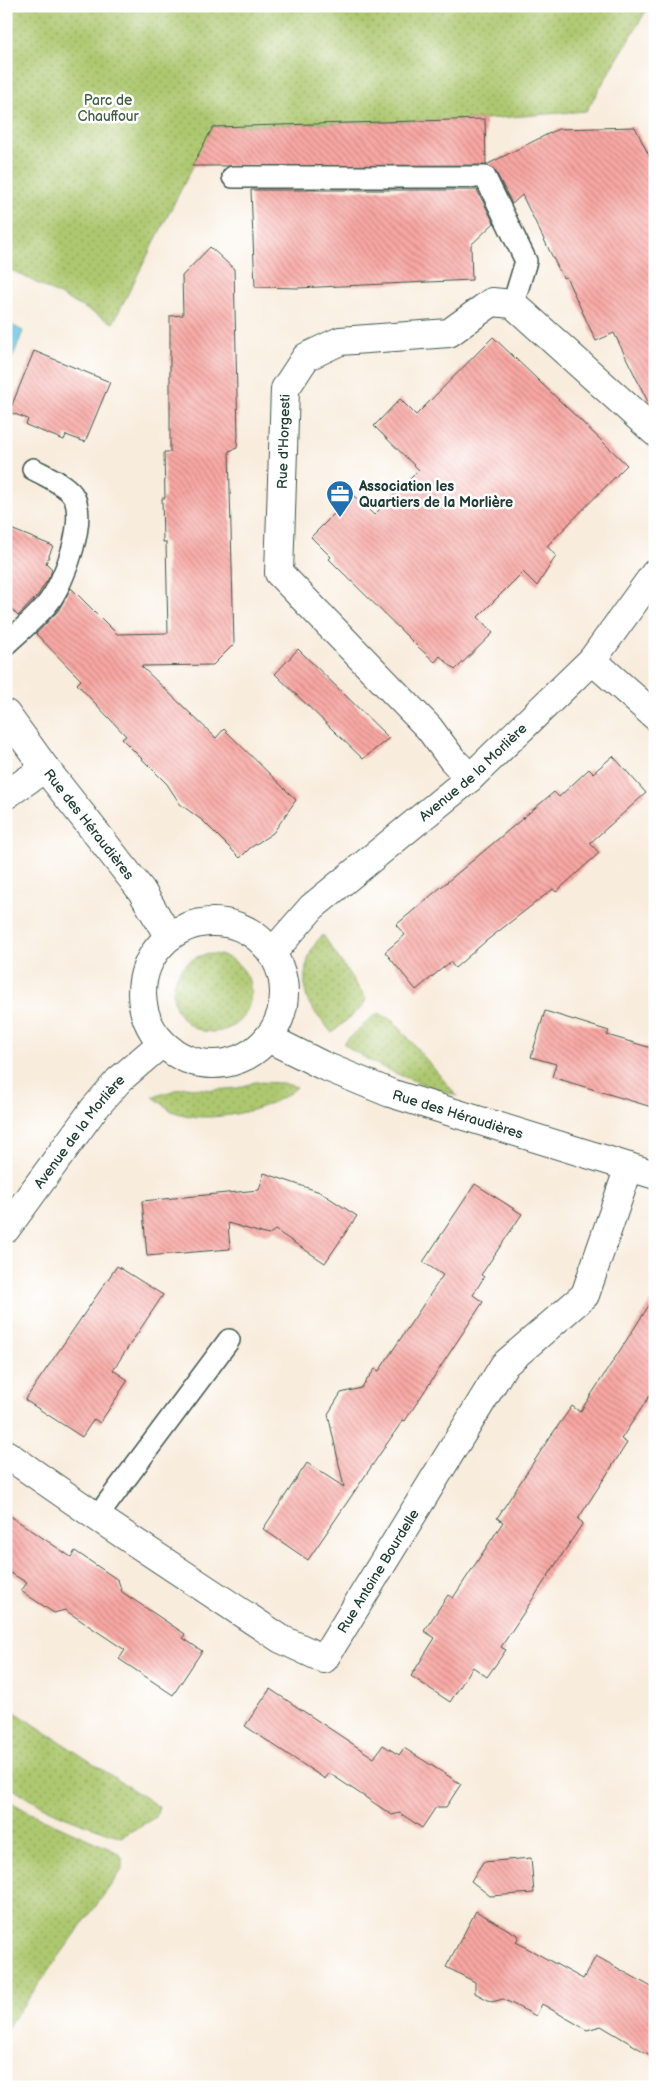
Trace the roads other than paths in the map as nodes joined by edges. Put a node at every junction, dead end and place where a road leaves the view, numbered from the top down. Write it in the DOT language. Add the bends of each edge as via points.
graph roads {
  1 [pos="232,177"];
  2 [pos="513,304"];
  3 [pos="655,432"];
  4 [pos="33,469"];
  5 [pos="655,573"];
  6 [pos="6,644"];
  7 [pos="592,660"];
  8 [pos="6,714"];
  9 [pos="655,716"];
  10 [pos="45,768"];
  11 [pos="470,778"];
  12 [pos="6,795"];
  13 [pos="169,936"];
  14 [pos="272,953"];
  15 [pos="268,1038"];
  16 [pos="162,1043"];
  17 [pos="629,1167"];
  18 [pos="655,1175"];
  19 [pos="6,1229"];
  20 [pos="229,1340"];
  21 [pos="6,1454"];
  22 [pos="97,1517"];
  1 -- 2 [label="lane" via="485,177 526,261"];
  2 -- 3 [label="street"];
  2 -- 11 [label="street, Rue d'Horgesti" via="492,302 449,333 340,341 306,357 285,390 279,573 429,728 452,760"];
  4 -- 6 [label="lane" via="65,487 77,504 78,518 56,590 42,610"];
  5 -- 7 [label="street, Avenue de la Morlière"];
  7 -- 9 [label="street"];
  7 -- 11 [label="street, Avenue de la Morlière"];
  8 -- 10 [label="street, Rue des Héraudières"];
  10 -- 12 [label="street"];
  10 -- 13 [label="street, Rue des Héraudières" via="141,890"];
  11 -- 14 [label="street, Avenue de la Morlière" via="312,908"];
  13 -- 14 [label="street" via="195,924 224,923 251,933"];
  13 -- 16 [label="street" via="150,959 142,988 146,1017"];
  14 -- 15 [label="street" via="281,974 284,996 280,1018"];
  15 -- 16 [label="street" via="250,1054 216,1064 192,1061"];
  15 -- 17 [label="street, Rue des Héraudières" via="390,1093"];
  16 -- 19 [label="street, Avenue de la Morlière" via="119,1080 93,1110"];
  17 -- 18 [label="street, Rue des Héraudières"];
  17 -- 22 [label="street, Rue Antoine Bourdelle" via="585,1295 504,1365 324,1659 281,1639"];
  20 -- 22 [label="lane"];
  21 -- 22 [label="street, Rue Antoine Bourdelle"];
}
